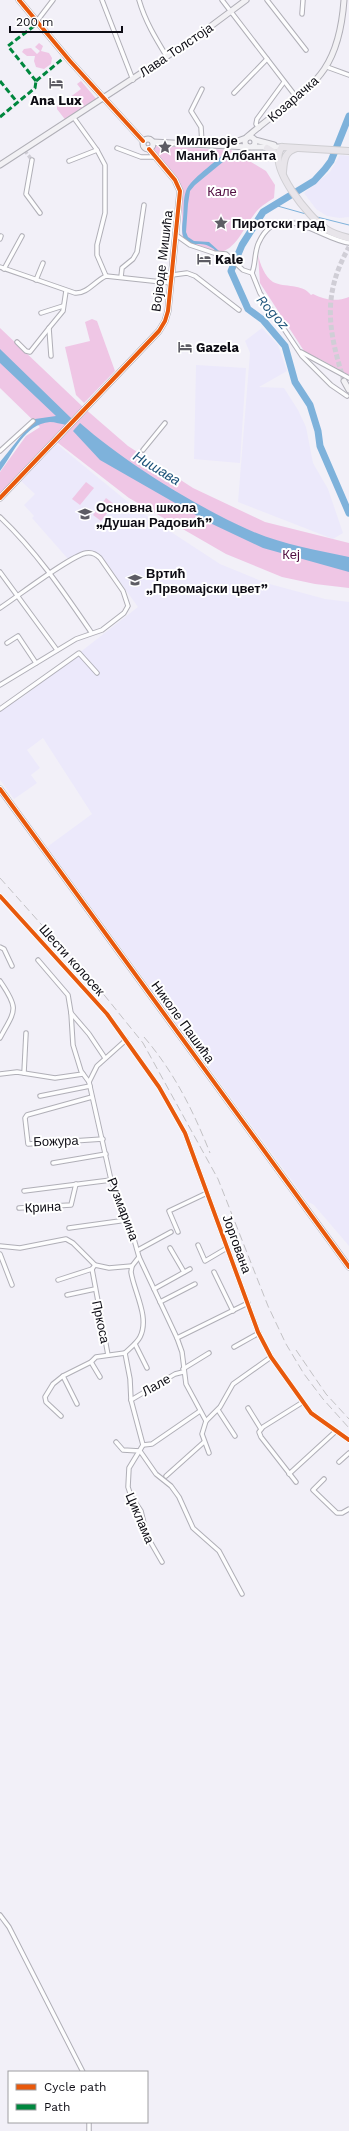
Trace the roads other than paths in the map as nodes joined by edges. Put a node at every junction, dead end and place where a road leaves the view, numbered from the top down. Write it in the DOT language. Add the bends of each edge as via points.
graph roads {
  1 [pos="19,0"];
  2 [pos="53,0"];
  3 [pos="102,0"];
  4 [pos="139,0"];
  5 [pos="222,0"];
  6 [pos="246,0"];
  7 [pos="267,0"];
  8 [pos="303,0"];
  9 [pos="344,0"];
  10 [pos="231,12"];
  11 [pos="302,14"];
  12 [pos="37,21"];
  13 [pos="306,50"];
  14 [pos="167,57"];
  15 [pos="267,59"];
  16 [pos="326,67"];
  17 [pos="349,75"];
  18 [pos="133,80"];
  19 [pos="284,82"];
  20 [pos="202,89"];
  21 [pos="234,93"];
  22 [pos="297,98"];
  23 [pos="104,99"];
  24 [pos="74,118"];
  25 [pos="260,128"];
  26 [pos="247,138"];
  27 [pos="254,140"];
  28 [pos="143,141"];
  29 [pos="152,142"];
  30 [pos="202,144"];
  31 [pos="249,147"];
  32 [pos="282,147"];
  33 [pos="117,148"];
  34 [pos="267,148"];
  35 [pos="298,148"];
  36 [pos="149,149"];
  37 [pos="97,150"];
  38 [pos="349,151"];
  39 [pos="156,157"];
  40 [pos="281,159"];
  41 [pos="32,160"];
  42 [pos="69,161"];
  43 [pos="0,165"];
  44 [pos="144,205"];
  45 [pos="40,213"];
  46 [pos="176,235"];
  47 [pos="22,236"];
  48 [pos="349,238"];
  49 [pos="349,243"];
  50 [pos="42,263"];
  51 [pos="2,268"];
  52 [pos="252,273"];
  53 [pos="172,275"];
  54 [pos="106,276"];
  55 [pos="121,277"];
  56 [pos="36,280"];
  57 [pos="171,283"];
  58 [pos="66,291"];
  59 [pos="63,306"];
  60 [pos="239,310"];
  61 [pos="41,313"];
  62 [pos="49,328"];
  63 [pos="17,342"];
  64 [pos="301,352"];
  65 [pos="51,356"];
  66 [pos="347,379"];
  67 [pos="349,390"];
  68 [pos="347,396"];
  69 [pos="33,421"];
  70 [pos="165,423"];
  71 [pos="143,450"];
  72 [pos="0,452"];
  73 [pos="0,498"];
  74 [pos="0,518"];
  75 [pos="0,572"];
  76 [pos="51,574"];
  77 [pos="19,596"];
  78 [pos="0,608"];
  79 [pos="91,632"];
  80 [pos="7,643"];
  81 [pos="57,650"];
  82 [pos="36,663"];
  83 [pos="97,673"];
  84 [pos="0,685"];
  85 [pos="0,709"];
  86 [pos="0,789"];
  87 [pos="0,896"];
  88 [pos="0,947"];
  89 [pos="38,960"];
  90 [pos="12,966"];
  91 [pos="0,981"];
  92 [pos="71,1013"];
  93 [pos="26,1033"];
  94 [pos="0,1038"];
  95 [pos="126,1040"];
  96 [pos="105,1058"];
  97 [pos="24,1073"];
  98 [pos="0,1074"];
  99 [pos="83,1074"];
  100 [pos="89,1082"];
  101 [pos="90,1086"];
  102 [pos="40,1096"];
  103 [pos="92,1097"];
  104 [pos="103,1139"];
  105 [pos="106,1154"];
  106 [pos="53,1163"];
  107 [pos="111,1180"];
  108 [pos="76,1184"];
  109 [pos="24,1191"];
  110 [pos="208,1193"];
  111 [pos="18,1208"];
  112 [pos="127,1220"];
  113 [pos="69,1228"];
  114 [pos="170,1232"];
  115 [pos="178,1232"];
  116 [pos="198,1245"];
  117 [pos="0,1246"];
  118 [pos="170,1248"];
  119 [pos="227,1248"];
  120 [pos="138,1250"];
  121 [pos="0,1254"];
  122 [pos="139,1257"];
  123 [pos="132,1266"];
  124 [pos="94,1267"];
  125 [pos="349,1267"];
  126 [pos="190,1269"];
  127 [pos="184,1272"];
  128 [pos="214,1272"];
  129 [pos="58,1280"];
  130 [pos="195,1284"];
  131 [pos="12,1285"];
  132 [pos="95,1289"];
  133 [pos="154,1289"];
  134 [pos="68,1295"];
  135 [pos="160,1302"];
  136 [pos="248,1303"];
  137 [pos="232,1311"];
  138 [pos="259,1333"];
  139 [pos="177,1338"];
  140 [pos="135,1344"];
  141 [pos="234,1347"];
  142 [pos="125,1353"];
  143 [pos="209,1353"];
  144 [pos="108,1355"];
  145 [pos="271,1357"];
  146 [pos="91,1362"];
  147 [pos="147,1368"];
  148 [pos="183,1370"];
  149 [pos="63,1376"];
  150 [pos="100,1377"];
  151 [pos="131,1400"];
  152 [pos="303,1402"];
  153 [pos="77,1404"];
  154 [pos="248,1408"];
  155 [pos="218,1410"];
  156 [pos="200,1411"];
  157 [pos="61,1416"];
  158 [pos="206,1421"];
  159 [pos="261,1429"];
  160 [pos="336,1431"];
  161 [pos="235,1436"];
  162 [pos="349,1440"];
  163 [pos="116,1442"];
  164 [pos="204,1442"];
  165 [pos="143,1445"];
  166 [pos="140,1451"];
  167 [pos="209,1452"];
  168 [pos="349,1453"];
  169 [pos="339,1462"];
  170 [pos="288,1474"];
  171 [pos="166,1476"];
  172 [pos="324,1479"];
  173 [pos="296,1482"];
  174 [pos="349,1509"];
  175 [pos="162,1562"];
  176 [pos="242,1594"];
  177 [pos="0,1915"];
  178 [pos="82,2071"];
  1 -- 12 [label="main road"];
  2 -- 12 [label="street"];
  3 -- 18 [label="street"];
  4 -- 14 [label="street" via="152,34"];
  5 -- 10 [label="street"];
  6 -- 10 [label="main road, Лава Толстоја"];
  7 -- 13 [label="street"];
  8 -- 11 [label="street"];
  9 -- 16 [label="main road, Козарачка" via="338,44"];
  10 -- 14 [label="main road, Лава Толстоја"];
  10 -- 15 [label="street"];
  12 -- 23 [label="main road"];
  14 -- 18 [label="main road, Лава Толстоја"];
  15 -- 19 [label="street"];
  15 -- 21 [label="street"];
  16 -- 17 [label="street"];
  16 -- 22 [label="main road, Козарачка" via="313,85"];
  18 -- 23 [label="main road, Лава Толстоја"];
  19 -- 22 [label="street"];
  19 -- 25 [label="street" via="257,119 256,124"];
  20 -- 30 [label="street" via="191,112 201,127"];
  22 -- 25 [label="main road, Козарачка"];
  23 -- 24 [label="main road, Лава Толстоја"];
  23 -- 28 [label="main road"];
  24 -- 37 [label="street"];
  24 -- 43 [label="main road, Лава Толстоја"];
  25 -- 26 [label="main road, Козарачка"];
  25 -- 27 [label="main road, Козарачка"];
  26 -- 27 [label="main road"];
  26 -- 30 [label="main road" via="235,142"];
  26 -- 31 [label="main road" via="245,143"];
  27 -- 31 [label="main road, Козарачка" via="254,145"];
  27 -- 32 [label="main road"];
  28 -- 29 [label="main road" via="148,139"];
  28 -- 36 [label="main road" via="144,148"];
  29 -- 30 [label="main road"];
  29 -- 36 [label="main road" via="153,146"];
  30 -- 31 [label="main road"];
  31 -- 34 [label="main road"];
  32 -- 34 [label="main road"];
  32 -- 35 [label="main road"];
  32 -- 40 [label="main road"];
  33 -- 39 [label="street" via="140,157"];
  34 -- 40 [label="main road"];
  35 -- 38 [label="main road"];
  35 -- 40 [label="main road"];
  36 -- 39 [label="main road"];
  37 -- 42 [label="street"];
  37 -- 54 [label="street" via="106,171 105,213 97,255"];
  39 -- 46 [label="main road, Војводе Мишића" via="178,185 180,197"];
  40 -- 48 [label="main road" via="283,176 305,207 319,223 333,233"];
  41 -- 45 [label="street" via="26,194"];
  44 -- 55 [label="street" via="136,254 122,268"];
  46 -- 52 [label="street" via="190,245 226,254 243,270"];
  46 -- 53 [label="main road, Војводе Мишића"];
  47 -- 51 [label="street"];
  49 -- 52 [label="street" via="336,240 309,227 277,223 260,239"];
  50 -- 56 [label="street"];
  51 -- 56 [label="street"];
  52 -- 64 [label="street" via="260,293"];
  53 -- 57 [label="main road, Војводе Мишића"];
  53 -- 60 [label="street, Војводе Мишића" via="187,273 195,276"];
  54 -- 55 [label="street"];
  54 -- 58 [label="street" via="82,292"];
  55 -- 57 [label="street"];
  56 -- 58 [label="street"];
  57 -- 73 [label="main road, Војводе Мишића" via="168,312 160,329"];
  58 -- 59 [label="street"];
  59 -- 61 [label="street"];
  59 -- 62 [label="street" via="63,311"];
  62 -- 63 [label="street" via="30,352"];
  62 -- 65 [label="street"];
  64 -- 66 [label="street"];
  64 -- 68 [label="street" via="305,360 331,385"];
  66 -- 67 [label="main road"];
  69 -- 72 [label="street"];
  70 -- 71 [label="street"];
  74 -- 76 [label="street" via="23,539"];
  75 -- 77 [label="street"];
  76 -- 77 [label="street"];
  76 -- 79 [label="street"];
  76 -- 79 [label="street" via="70,560 87,553 96,555 123,591 128,602 124,613 102,630"];
  77 -- 78 [label="street"];
  77 -- 81 [label="street"];
  79 -- 81 [label="street"];
  80 -- 82 [label="street" via="18,636"];
  81 -- 82 [label="street"];
  82 -- 84 [label="street"];
  83 -- 85 [label="street" via="79,653"];
  86 -- 125 [label="main road, Николе Пашића"];
  87 -- 95 [label="street, Шести колосек" via="107,1014"];
  88 -- 90 [label="street" via="4,949"];
  89 -- 92 [label="street, Рузмарина" via="68,995"];
  91 -- 94 [label="street" via="11,999 14,1010"];
  92 -- 96 [label="street"];
  92 -- 99 [label="street, Рузмарина" via="73,1045"];
  93 -- 97 [label="street"];
  95 -- 96 [label="street"];
  95 -- 110 [label="street, Јоргована" via="159,1087 179,1122"];
  96 -- 100 [label="street" via="94,1070"];
  97 -- 98 [label="street"];
  97 -- 99 [label="street" via="55,1078"];
  99 -- 100 [label="street, Рузмарина"];
  100 -- 101 [label="street, Рузмарина"];
  101 -- 102 [label="street"];
  101 -- 103 [label="street, Рузмарина"];
  103 -- 104 [label="street, Рузмарина"];
  103 -- 104 [label="street, Божура" via="28,1114 25,1117 28,1144"];
  104 -- 105 [label="street, Рузмарина"];
  105 -- 106 [label="street"];
  105 -- 107 [label="street, Рузмарина"];
  107 -- 108 [label="street, Крина"];
  107 -- 112 [label="street, Рузмарина"];
  108 -- 109 [label="street, Крина"];
  108 -- 111 [label="street, Крина" via="71,1205"];
  110 -- 115 [label="street" via="169,1211"];
  110 -- 119 [label="street, Јоргована"];
  112 -- 113 [label="street"];
  112 -- 120 [label="street, Рузмарина"];
  114 -- 120 [label="street, Рузмарина"];
  116 -- 119 [label="street, Јоргована" via="205,1261"];
  117 -- 124 [label="street" via="20,1248 66,1239 73,1243"];
  118 -- 127 [label="street"];
  119 -- 136 [label="street, Јоргована"];
  120 -- 122 [label="street"];
  121 -- 131 [label="street"];
  122 -- 123 [label="street"];
  122 -- 133 [label="street, Рузмарина"];
  123 -- 124 [label="street"];
  123 -- 140 [label="street" via="132,1278 143,1326 140,1338"];
  124 -- 129 [label="street"];
  124 -- 132 [label="street, Пркоса"];
  126 -- 127 [label="street"];
  127 -- 133 [label="street"];
  128 -- 137 [label="street"];
  130 -- 135 [label="street"];
  132 -- 134 [label="street, Пркоса"];
  132 -- 144 [label="street, Пркоса"];
  133 -- 135 [label="street, Рузмарина"];
  135 -- 139 [label="street, Рузмарина"];
  136 -- 137 [label="street"];
  136 -- 138 [label="street, Јоргована"];
  137 -- 139 [label="street"];
  138 -- 141 [label="street"];
  138 -- 145 [label="street, Јоргована"];
  139 -- 148 [label="street, Рузмарина" via="182,1352"];
  140 -- 142 [label="street"];
  140 -- 147 [label="street"];
  142 -- 144 [label="street"];
  142 -- 151 [label="street"];
  143 -- 148 [label="street"];
  144 -- 146 [label="street" via="96,1357"];
  145 -- 152 [label="street, Јоргована"];
  145 -- 155 [label="street" via="233,1384"];
  146 -- 149 [label="street"];
  146 -- 150 [label="street"];
  148 -- 151 [label="street, Лале"];
  148 -- 156 [label="street, Рузмарина" via="186,1384"];
  149 -- 153 [label="street"];
  149 -- 157 [label="street" via="53,1384 45,1397 46,1402"];
  151 -- 165 [label="street"];
  152 -- 159 [label="street"];
  152 -- 160 [label="street, Јоргована" via="311,1413"];
  154 -- 159 [label="street"];
  155 -- 158 [label="street"];
  155 -- 161 [label="street"];
  156 -- 158 [label="street, Рузмарина"];
  156 -- 165 [label="street" via="152,1444"];
  158 -- 164 [label="street" via="202,1434"];
  159 -- 170 [label="street" via="261,1437"];
  160 -- 162 [label="street, Јоргована"];
  160 -- 170 [label="street"];
  163 -- 166 [label="street" via="124,1450"];
  164 -- 167 [label="street"];
  164 -- 171 [label="street"];
  165 -- 166 [label="street, Циклама"];
  166 -- 175 [label="street, Циклама" via="129,1468 128,1487 140,1511 147,1536"];
  166 -- 176 [label="street" via="156,1474 171,1486 179,1497 193,1528 219,1551"];
  168 -- 169 [label="street"];
  170 -- 173 [label="street"];
  172 -- 174 [label="street" via="313,1490 337,1513"];
  177 -- 178 [label="street"];
}
